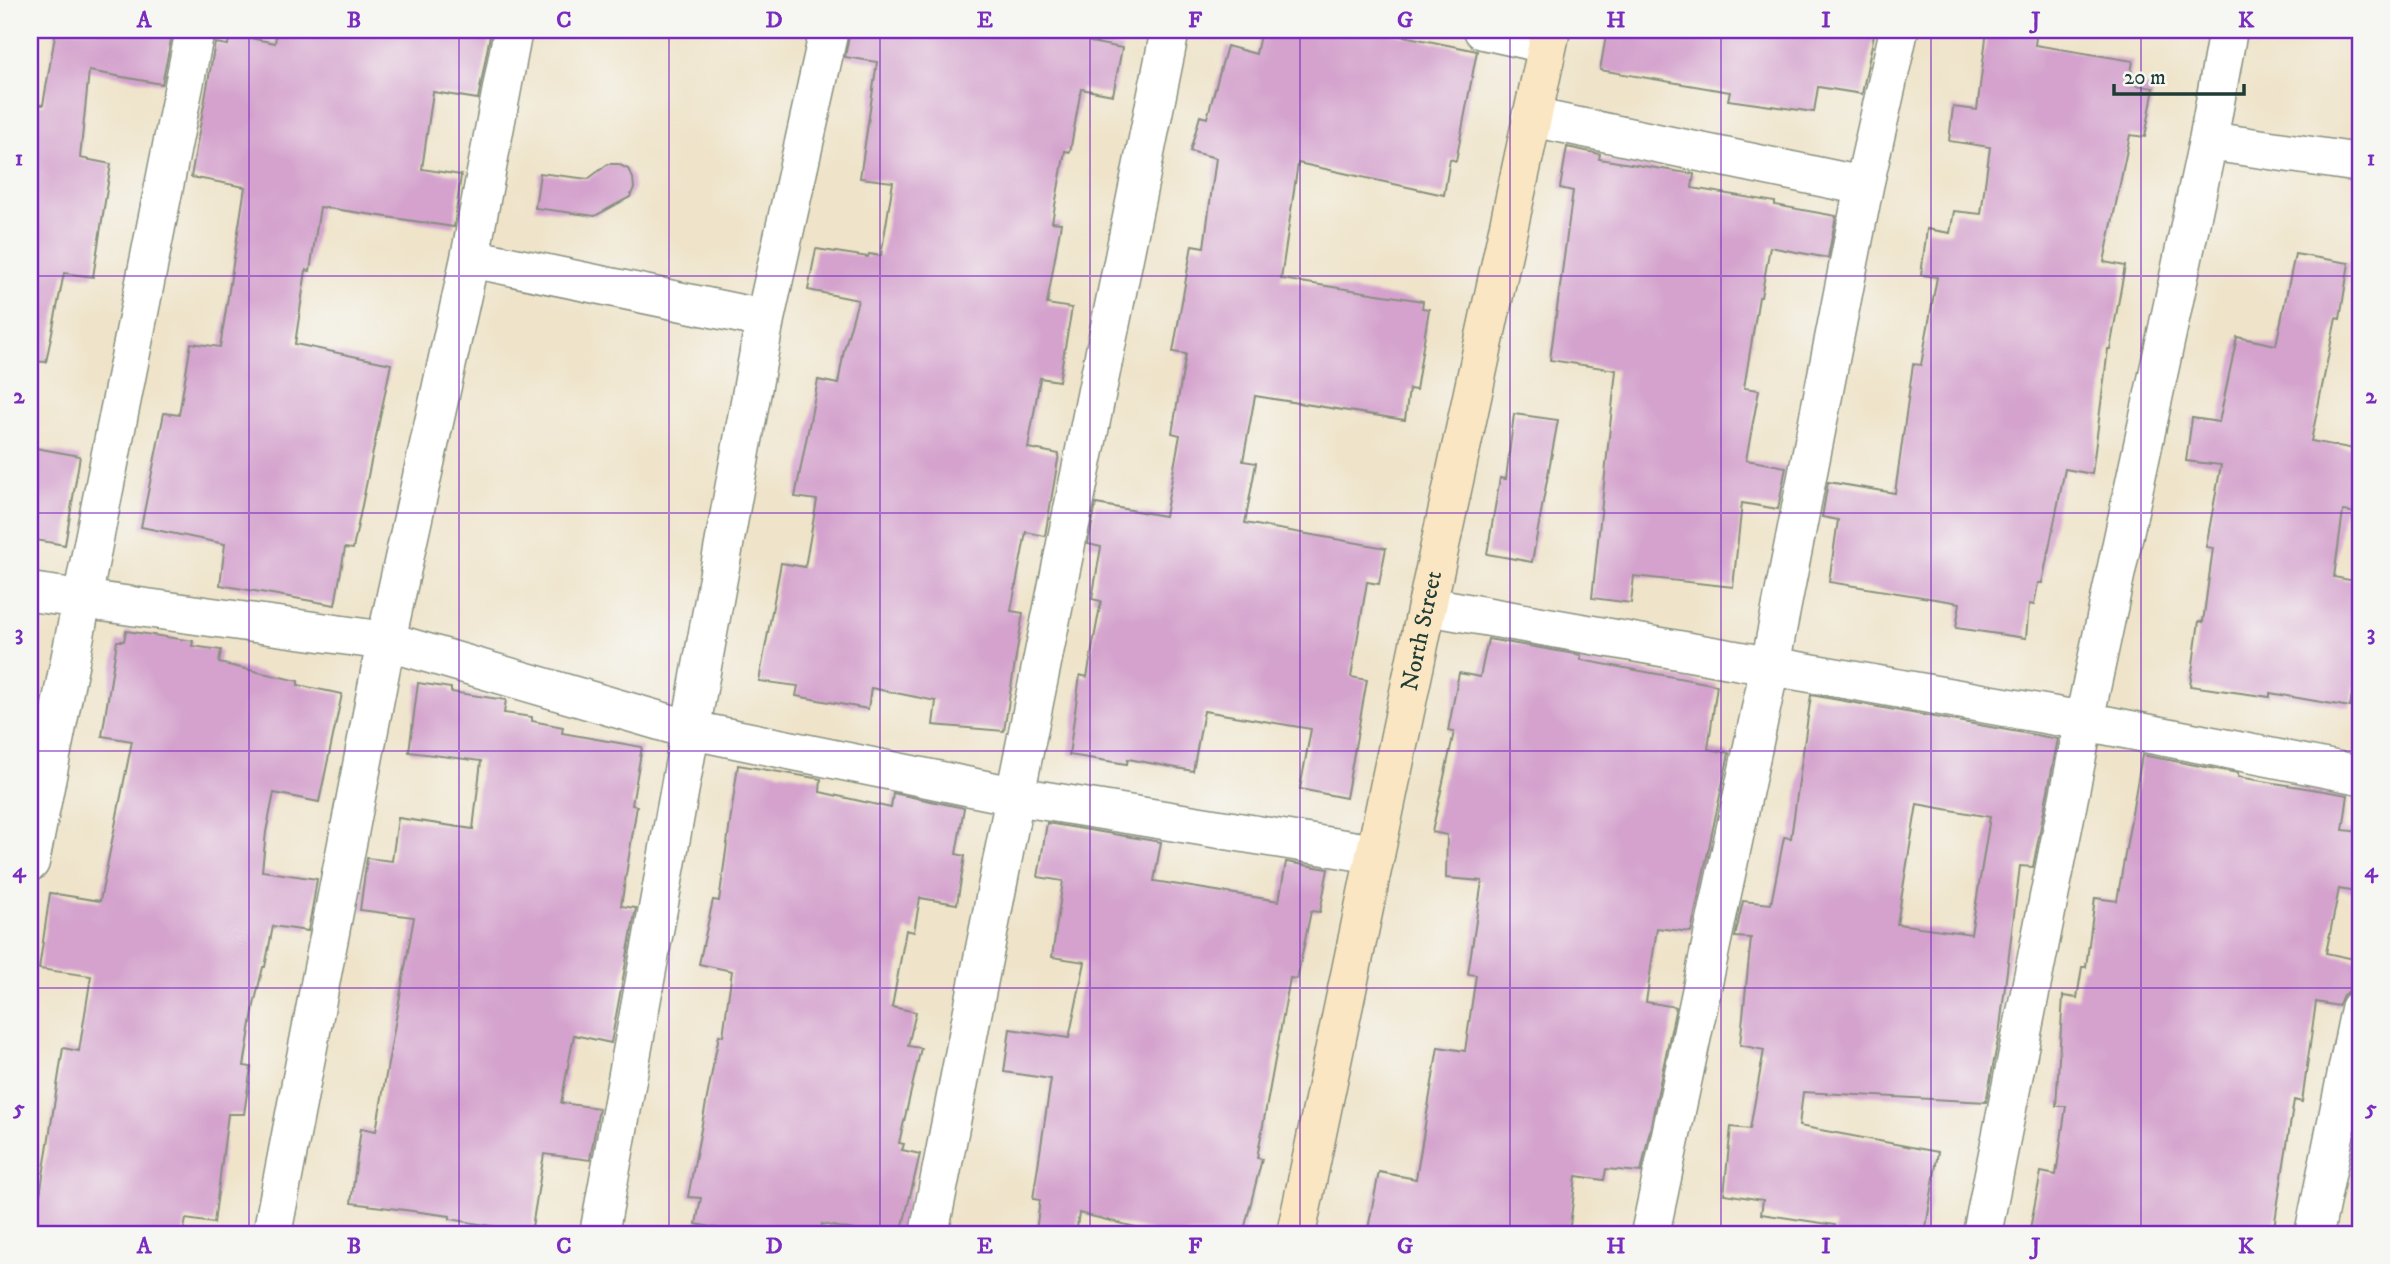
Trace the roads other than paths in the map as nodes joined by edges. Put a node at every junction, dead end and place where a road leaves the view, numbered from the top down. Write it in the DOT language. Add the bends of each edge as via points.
graph roads {
  1 [pos="195,30"];
  2 [pos="513,30"];
  3 [pos="829,30"];
  4 [pos="1170,30"];
  5 [pos="1483,30"];
  6 [pos="1899,30"];
  7 [pos="2228,30"];
  8 [pos="1549,37"];
  9 [pos="1531,117"];
  10 [pos="2208,141"];
  11 [pos="2360,163"];
  12 [pos="1864,186"];
  13 [pos="470,258"];
  14 [pos="765,318"];
  15 [pos="30,592"];
  16 [pos="80,599"];
  17 [pos="1427,606"];
  18 [pos="386,641"];
  19 [pos="1770,666"];
  20 [pos="2084,721"];
  21 [pos="691,730"];
  22 [pos="2360,775"];
  23 [pos="1015,796"];
  24 [pos="1375,853"];
  25 [pos="30,862"];
  26 [pos="2360,1009"];
  27 [pos="272,1234"];
  28 [pos="599,1234"];
  29 [pos="929,1234"];
  30 [pos="1296,1234"];
  31 [pos="1650,1234"];
  32 [pos="1982,1234"];
  33 [pos="2314,1234"];
  1 -- 16 [label="street"];
  2 -- 13 [label="street"];
  3 -- 14 [label="street"];
  4 -- 23 [label="street"];
  5 -- 8 [label="street"];
  6 -- 12 [label="street"];
  7 -- 10 [label="street"];
  8 -- 9 [label="street, North Street"];
  9 -- 12 [label="street"];
  9 -- 17 [label="street, North Street"];
  10 -- 11 [label="street"];
  10 -- 20 [label="street"];
  12 -- 19 [label="street"];
  13 -- 14 [label="street"];
  13 -- 18 [label="street"];
  14 -- 21 [label="street"];
  15 -- 16 [label="street"];
  16 -- 18 [label="street"];
  16 -- 25 [label="street"];
  17 -- 19 [label="street"];
  17 -- 24 [label="street, North Street"];
  18 -- 21 [label="street"];
  18 -- 27 [label="street"];
  19 -- 20 [label="street"];
  19 -- 31 [label="street"];
  20 -- 22 [label="street"];
  20 -- 32 [label="street"];
  21 -- 23 [label="street"];
  21 -- 28 [label="street"];
  23 -- 24 [label="street"];
  23 -- 29 [label="street"];
  24 -- 30 [label="street, North Street"];
  26 -- 33 [label="street"];
}
